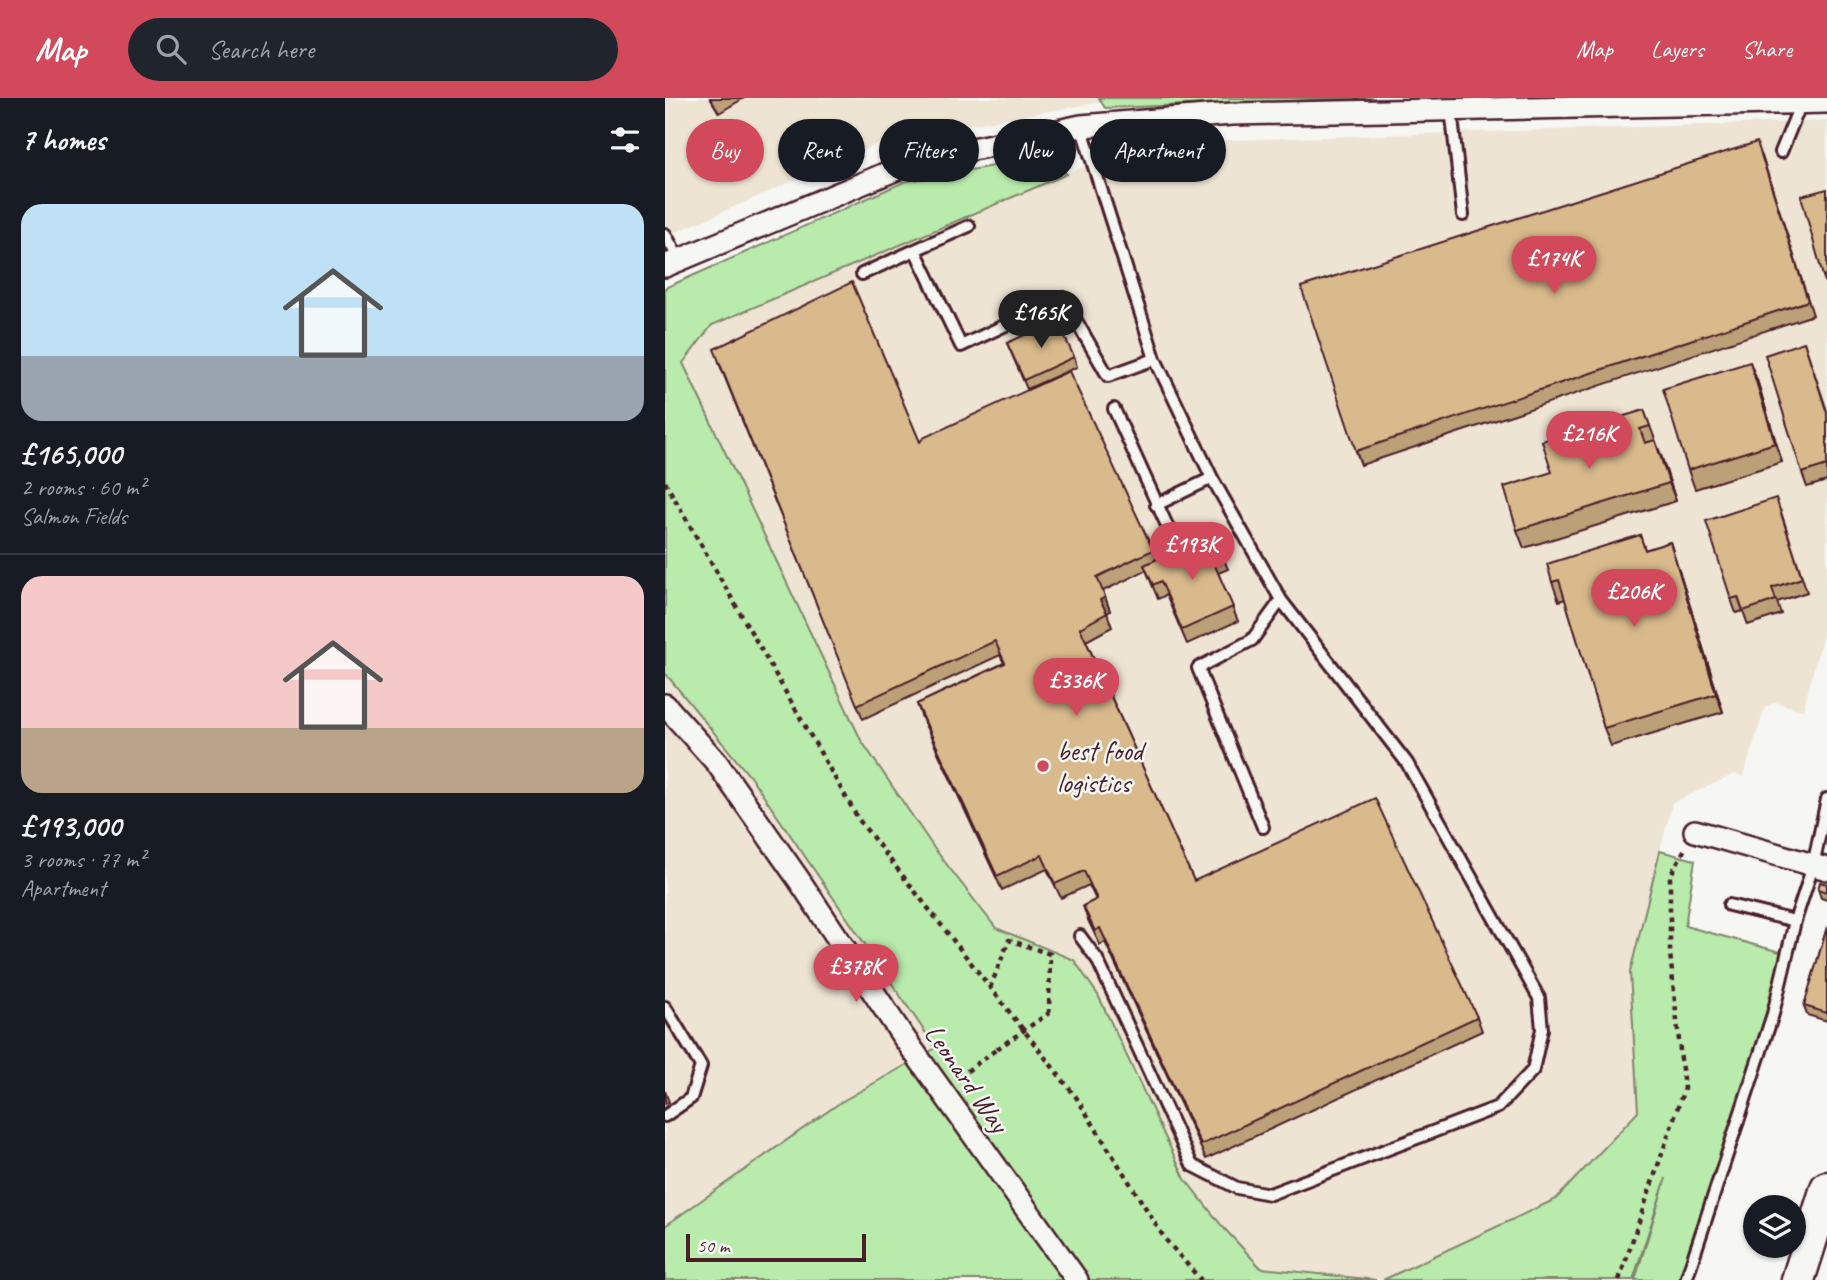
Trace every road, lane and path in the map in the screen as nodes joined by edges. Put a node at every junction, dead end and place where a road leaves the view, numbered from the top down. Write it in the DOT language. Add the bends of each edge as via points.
graph roads {
  1 [pos="1624,101"];
  2 [pos="1818,102"];
  3 [pos="1451,109"];
  4 [pos="1081,126"];
  5 [pos="1780,152"];
  6 [pos="1463,215"];
  7 [pos="969,226"];
  8 [pos="665,234"];
  9 [pos="915,250"];
  10 [pos="672,263"];
  11 [pos="862,274"];
  12 [pos="1155,359"];
  13 [pos="1114,409"];
  14 [pos="1212,478"];
  15 [pos="665,482"];
  16 [pos="1156,505"];
  17 [pos="1174,541"];
  18 [pos="1281,600"];
  19 [pos="665,705"];
  20 [pos="1827,799"];
  21 [pos="1263,827"];
  22 [pos="1695,831"];
  23 [pos="1820,868"];
  24 [pos="1730,905"];
  25 [pos="1795,921"];
  26 [pos="1080,936"];
  27 [pos="990,988"];
  28 [pos="665,1007"];
  29 [pos="941,1090"];
  30 [pos="665,1116"];
  31 [pos="1827,1188"];
  32 [pos="1077,1280"];
  33 [pos="1201,1280"];
  34 [pos="1619,1280"];
  35 [pos="1686,1280"];
  36 [pos="1798,1280"];
  1 -- 2 [label="street"];
  1 -- 3 [label="street"];
  2 -- 5 [label="lane"];
  3 -- 4 [label="street" via="1232,114"];
  3 -- 6 [label="lane"];
  4 -- 10 [label="street" via="916,161"];
  4 -- 12 [label="lane"];
  7 -- 9 [label="lane"];
  8 -- 10 [label="lane"];
  9 -- 11 [label="lane"];
  9 -- 12 [label="lane" via="961,346 1063,298 1108,376"];
  12 -- 14 [label="lane"];
  13 -- 16 [label="lane"];
  14 -- 16 [label="lane"];
  14 -- 18 [label="lane"];
  15 -- 27 [label="path" via="859,820"];
  16 -- 17 [label="lane"];
  18 -- 21 [label="lane" via="1252,640 1198,668"];
  18 -- 26 [label="lane" via="1407,763 1539,998 1542,1029 1533,1070 1498,1107 1270,1194 1237,1188 1192,1165 1097,959"];
  19 -- 29 [label="street, Leonard Way" via="717,763"];
  20 -- 23 [label="lane"];
  22 -- 23 [label="street"];
  22 -- 34 [label="path" via="1669,876 1670,953 1684,1090"];
  23 -- 25 [label="lane"];
  24 -- 25 [label="lane"];
  25 -- 35 [label="lane" via="1773,1014"];
  27 -- 29 [label="path, bridge" via="1009,940 1050,954 1049,1013"];
  27 -- 33 [label="path" via="1076,1097 1165,1238"];
  28 -- 30 [label="lane" via="701,1066 691,1098"];
  29 -- 32 [label="street, Leonard Way"];
  31 -- 36 [label="main road"];
}
